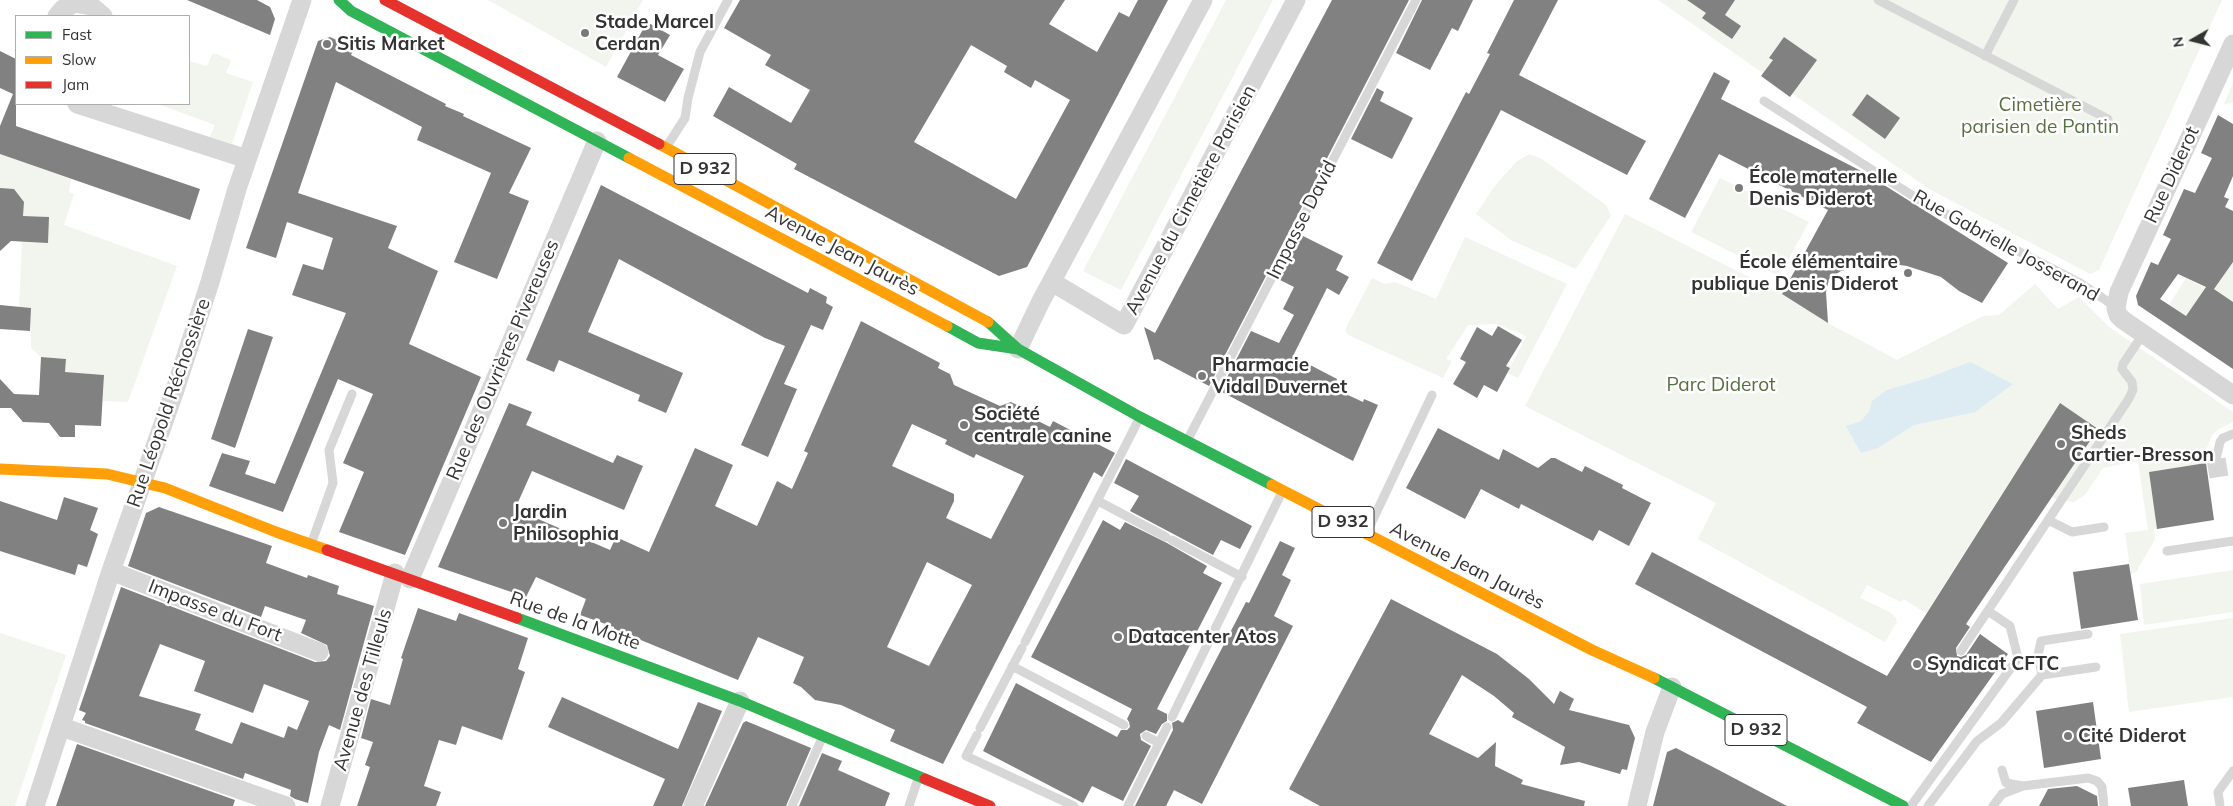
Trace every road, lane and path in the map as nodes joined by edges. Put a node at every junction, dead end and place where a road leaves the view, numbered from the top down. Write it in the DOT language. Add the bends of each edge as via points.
graph roads {
  1 [pos="302,0"];
  2 [pos="339,0"];
  3 [pos="386,0"];
  4 [pos="728,0"];
  5 [pos="1203,0"];
  6 [pos="1296,0"];
  7 [pos="1416,0"];
  8 [pos="1878,0"];
  9 [pos="2014,0"];
  10 [pos="404,5"];
  11 [pos="58,15"];
  12 [pos="102,15"];
  13 [pos="2233,44"];
  14 [pos="1985,56"];
  15 [pos="1764,101"];
  16 [pos="85,105"];
  17 [pos="2108,119"];
  18 [pos="596,142"];
  19 [pos="247,159"];
  20 [pos="659,160"];
  21 [pos="1052,282"];
  22 [pos="2116,308"];
  23 [pos="2143,334"];
  24 [pos="1018,349"];
  25 [pos="352,394"];
  26 [pos="1432,395"];
  27 [pos="2233,395"];
  28 [pos="1140,416"];
  29 [pos="2233,434"];
  30 [pos="1188,440"];
  31 [pos="2216,459"];
  32 [pos="0,469"];
  33 [pos="143,482"];
  34 [pos="1283,490"];
  35 [pos="1098,501"];
  36 [pos="2048,520"];
  37 [pos="2104,527"];
  38 [pos="1366,533"];
  39 [pos="2233,541"];
  40 [pos="311,544"];
  41 [pos="2167,551"];
  42 [pos="111,571"];
  43 [pos="402,576"];
  44 [pos="1242,577"];
  45 [pos="1988,611"];
  46 [pos="2088,634"];
  47 [pos="1961,651"];
  48 [pos="319,652"];
  49 [pos="1012,666"];
  50 [pos="2096,667"];
  51 [pos="2042,675"];
  52 [pos="1672,687"];
  53 [pos="740,701"];
  54 [pos="1172,717"];
  55 [pos="1124,725"];
  56 [pos="62,727"];
  57 [pos="1167,727"];
  58 [pos="823,736"];
  59 [pos="1146,736"];
  60 [pos="1159,743"];
  61 [pos="2002,770"];
  62 [pos="2233,771"];
  63 [pos="919,776"];
  64 [pos="2023,786"];
  65 [pos="35,806"];
  66 [pos="286,806"];
  67 [pos="330,806"];
  68 [pos="693,806"];
  69 [pos="792,806"];
  70 [pos="909,806"];
  71 [pos="990,806"];
  72 [pos="1074,806"];
  73 [pos="1128,806"];
  74 [pos="1637,806"];
  75 [pos="1903,806"];
  76 [pos="1912,806"];
  77 [pos="1928,806"];
  78 [pos="1993,806"];
  79 [pos="2104,806"];
  80 [pos="2220,806"];
  1 -- 19 [label="street, Rue Léopold Réchossière"];
  2 -- 18 [label="main road, Avenue Jean Jaurès / D 932" via="351,11"];
  3 -- 10 [label="main road, Avenue Jean Jaurès / D 932"];
  4 -- 20 [label="lane" via="700,52 685,118"];
  5 -- 21 [label="street"];
  6 -- 21 [label="street, Avenue du Cimetière Parisien" via="1124,325"];
  7 -- 30 [label="lane, Impasse David"];
  8 -- 14 [label="lane"];
  9 -- 14 [label="lane"];
  10 -- 20 [label="main road, Avenue Jean Jaurès / D 932"];
  11 -- 12 [label="street" via="75,3 91,6"];
  13 -- 22 [label="street, Rue Diderot" via="2118,292"];
  14 -- 17 [label="lane"];
  15 -- 22 [label="lane, Rue Gabrielle Josserand" via="1921,201 2080,283"];
  16 -- 19 [label="street"];
  18 -- 20 [label="main road, Avenue Jean Jaurès / D 932"];
  18 -- 43 [label="street, Rue des Ouvrières Pivereuses"];
  19 -- 33 [label="street, Rue Léopold Réchossière"];
  20 -- 24 [label="main road, Avenue Jean Jaurès / D 932" via="988,322"];
  20 -- 24 [label="main road, Avenue Jean Jaurès / D 932" via="978,343"];
  21 -- 24 [label="street"];
  22 -- 23 [label="street, Rue Gabrielle Josserand" via="2120,318"];
  23 -- 27 [label="street, Rue Gabrielle Josserand"];
  23 -- 36 [label="lane" via="2122,369 2132,382 2133,390"];
  24 -- 28 [label="main road, Avenue Jean Jaurès / D 932"];
  25 -- 40 [label="lane" via="329,450 333,483"];
  26 -- 38 [label="lane"];
  28 -- 30 [label="main road, Avenue Jean Jaurès / D 932"];
  28 -- 35 [label="lane"];
  29 -- 31 [label="lane" via="2220,442"];
  30 -- 34 [label="main road, Avenue Jean Jaurès / D 932"];
  32 -- 33 [label="main road, Rue de la Motte" via="107,474"];
  33 -- 40 [label="main road, Rue de la Motte"];
  33 -- 42 [label="street, Rue Léopold Réchossière"];
  34 -- 38 [label="main road, Avenue Jean Jaurès / D 932"];
  34 -- 44 [label="lane"];
  35 -- 44 [label="lane"];
  35 -- 49 [label="lane"];
  36 -- 37 [label="lane" via="2072,532"];
  36 -- 45 [label="lane"];
  38 -- 52 [label="main road, Avenue Jean Jaurès / D 932" via="1592,650"];
  39 -- 41 [label="lane"];
  40 -- 43 [label="main road, Rue de la Motte"];
  42 -- 48 [label="street, Impasse du Fort"];
  42 -- 56 [label="street, Rue Léopold Réchossière"];
  43 -- 53 [label="main road, Rue de la Motte"];
  43 -- 67 [label="street, Avenue des Tilleuls"];
  44 -- 54 [label="lane"];
  45 -- 47 [label="lane"];
  45 -- 76 [label="lane" via="2010,626 2018,658"];
  46 -- 51 [label="lane" via="2041,641 2038,655"];
  49 -- 55 [label="lane"];
  49 -- 72 [label="lane" via="966,756"];
  50 -- 51 [label="lane"];
  51 -- 77 [label="lane" via="2001,723 1978,741"];
  52 -- 74 [label="street" via="1655,732"];
  52 -- 75 [label="main road, Avenue Jean Jaurès / D 932"];
  53 -- 58 [label="main road, Rue de la Motte"];
  53 -- 68 [label="street"];
  56 -- 65 [label="street, Rue Léopold Réchossière"];
  56 -- 66 [label="street"];
  57 -- 60 [label="lane"];
  58 -- 63 [label="main road, Rue de la Motte"];
  58 -- 69 [label="lane"];
  59 -- 60 [label="lane"];
  60 -- 73 [label="lane"];
  61 -- 64 [label="lane" via="2006,783"];
  62 -- 80 [label="lane" via="2218,792"];
  63 -- 70 [label="lane"];
  63 -- 71 [label="main road, Rue de la Motte"];
  64 -- 78 [label="lane" via="2002,794"];
  64 -- 79 [label="lane" via="2088,778 2102,787"];
}
